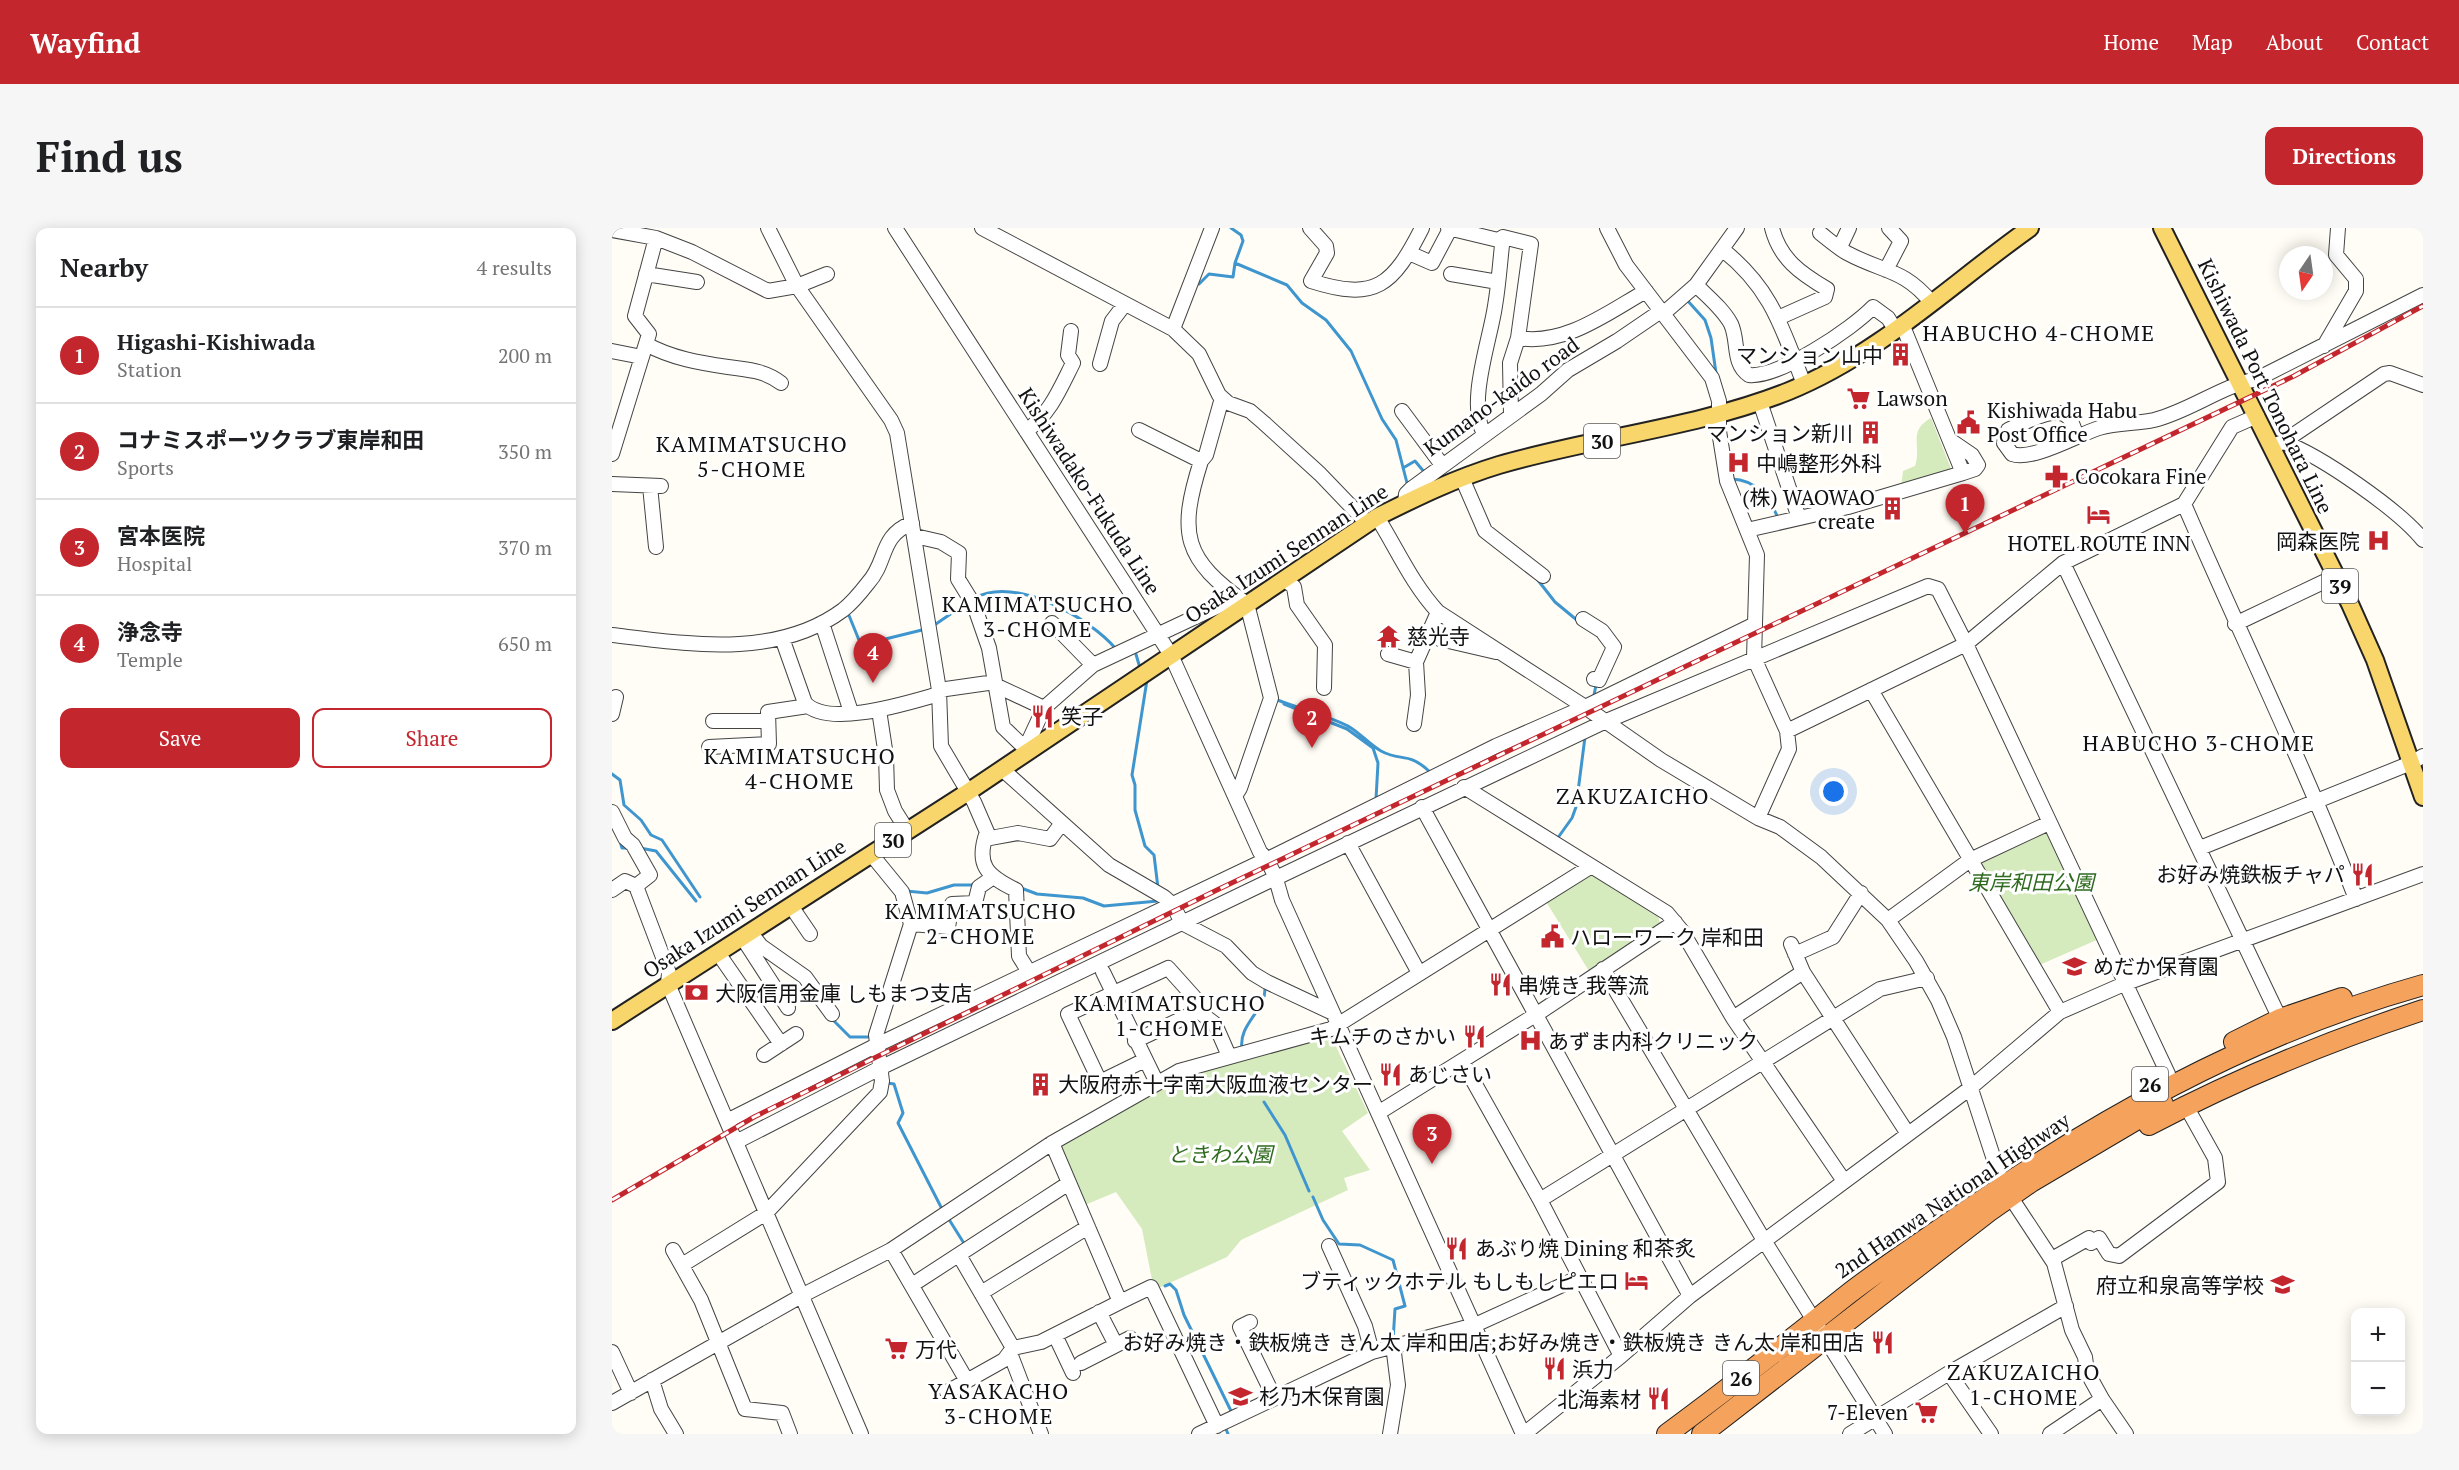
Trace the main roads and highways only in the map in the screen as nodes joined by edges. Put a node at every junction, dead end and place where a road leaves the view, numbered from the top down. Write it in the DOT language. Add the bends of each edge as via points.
graph roads {
  1 [pos="2030,228"];
  2 [pos="2162,228"];
  3 [pos="2417,759"];
  4 [pos="2423,797"];
  5 [pos="2423,972"];
  6 [pos="2423,985"];
  7 [pos="2423,998"];
  8 [pos="2423,1010"];
  9 [pos="612,1021"];
  10 [pos="2027,1177"];
  11 [pos="2006,1190"];
  12 [pos="1916,1256"];
  13 [pos="1820,1331"];
  14 [pos="1668,1434"];
  15 [pos="1702,1434"];
  1 -- 9 [label="main road, Osaka Izumi Sennan Line / 30" via="1899,326 1804,384 1718,415 1538,455 1462,478 1372,520 1284,579 1243,600 1171,655 968,792"];
  2 -- 3 [label="main road, Kishiwada Port Tonohara Line / 39" via="2257,416 2277,444"];
  3 -- 4 [label="main road, Kishiwada Port Tonohara Line / 39"];
  5 -- 11 [label="highway, 26" via="2280,1019 2168,1074 2052,1140"];
  6 -- 10 [label="highway, 2nd Hanwa National Highway / 26" via="2348,1009 2243,1051 2134,1104"];
  7 -- 10 [label="highway, 2nd Hanwa National Highway / 26" via="2351,1021 2243,1064"];
  8 -- 11 [label="highway, 26" via="2302,1052 2236,1080 2058,1176"];
  10 -- 11 [label="highway, 2nd Hanwa National Highway / 26"];
  11 -- 12 [label="highway, 26" via="1924,1231"];
  11 -- 12 [label="highway, 26" via="1942,1256"];
  12 -- 13 [label="highway, 2nd Hanwa National Highway / 26"];
  13 -- 14 [label="highway, 2nd Hanwa National Highway / 26"];
  13 -- 15 [label="highway, 2nd Hanwa National Highway / 26"];
}
